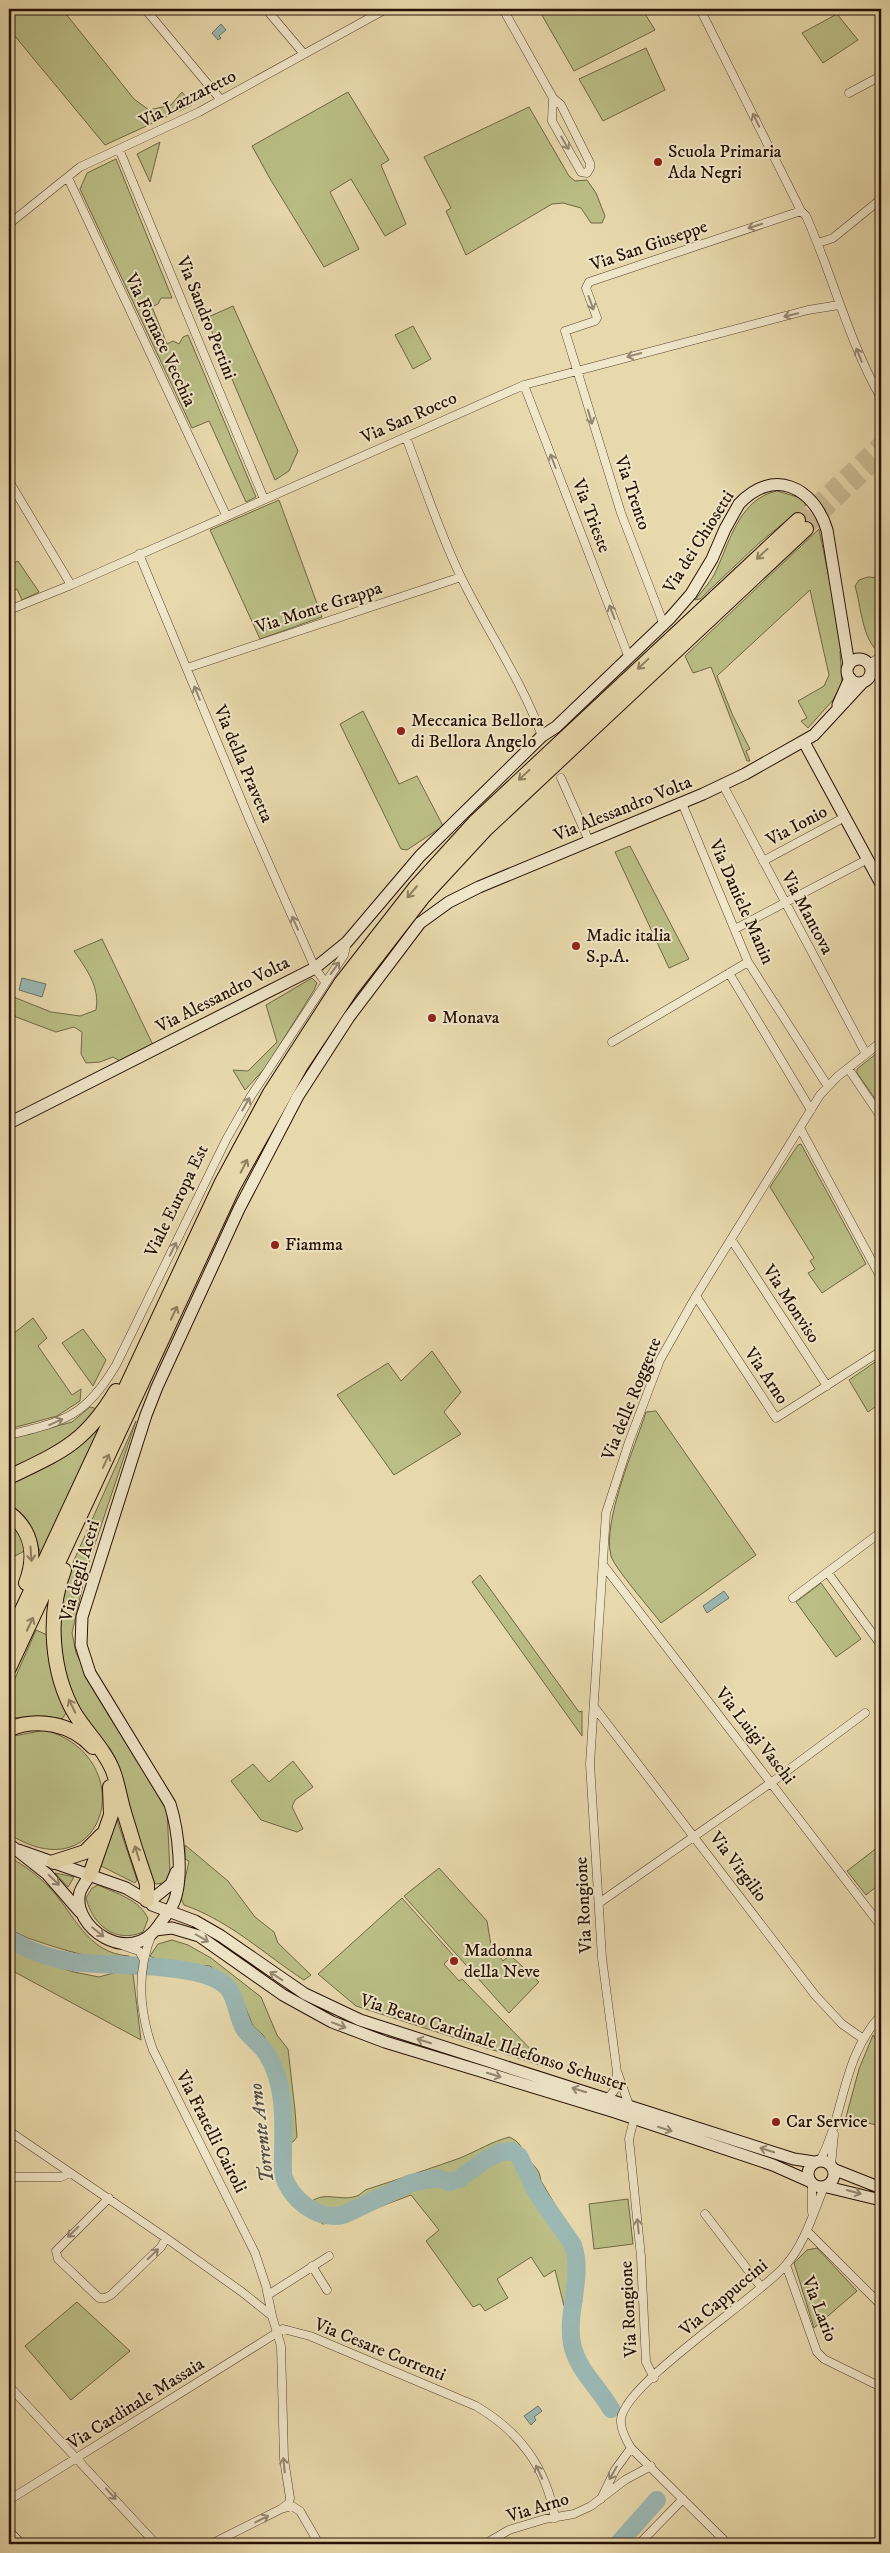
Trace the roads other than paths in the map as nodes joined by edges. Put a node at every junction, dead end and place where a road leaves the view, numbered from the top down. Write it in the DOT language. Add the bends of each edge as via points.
graph roads {
  1 [pos="145,9"];
  2 [pos="266,9"];
  3 [pos="386,9"];
  4 [pos="503,9"];
  5 [pos="700,9"];
  6 [pos="304,54"];
  7 [pos="881,80"];
  8 [pos="849,93"];
  9 [pos="553,98"];
  10 [pos="221,100"];
  11 [pos="119,149"];
  12 [pos="68,178"];
  13 [pos="881,199"];
  14 [pos="801,211"];
  15 [pos="9,224"];
  16 [pos="818,243"];
  17 [pos="839,305"];
  18 [pos="576,371"];
  19 [pos="524,385"];
  20 [pos="881,398"];
  21 [pos="406,437"];
  22 [pos="9,481"];
  23 [pos="264,499"];
  24 [pos="226,515"];
  25 [pos="139,554"];
  26 [pos="461,577"];
  27 [pos="71,585"];
  28 [pos="9,610"];
  29 [pos="664,625"];
  30 [pos="881,657"];
  31 [pos="629,658"];
  32 [pos="881,665"];
  33 [pos="187,668"];
  34 [pos="862,669"];
  35 [pos="832,716"];
  36 [pos="542,736"];
  37 [pos="804,742"];
  38 [pos="561,778"];
  39 [pos="723,785"];
  40 [pos="682,803"];
  41 [pos="845,817"];
  42 [pos="589,841"];
  43 [pos="420,856"];
  44 [pos="868,859"];
  45 [pos="763,861"];
  46 [pos="881,884"];
  47 [pos="786,904"];
  48 [pos="735,929"];
  49 [pos="347,942"];
  50 [pos="748,962"];
  51 [pos="315,968"];
  52 [pos="728,973"];
  53 [pos="325,982"];
  54 [pos="612,1042"];
  55 [pos="881,1042"];
  56 [pos="866,1054"];
  57 [pos="848,1068"];
  58 [pos="827,1085"];
  59 [pos="811,1110"];
  60 [pos="881,1117"];
  61 [pos="9,1123"];
  62 [pos="800,1128"];
  63 [pos="731,1239"];
  64 [pos="881,1278"];
  65 [pos="696,1296"];
  66 [pos="155,1326"];
  67 [pos="881,1351"];
  68 [pos="827,1386"];
  69 [pos="146,1415"];
  70 [pos="9,1435"];
  71 [pos="9,1477"];
  72 [pos="93,1489"];
  73 [pos="9,1513"];
  74 [pos="881,1532"];
  75 [pos="604,1566"];
  76 [pos="828,1573"];
  77 [pos="793,1598"];
  78 [pos="9,1627"];
  79 [pos="9,1638"];
  80 [pos="881,1645"];
  81 [pos="9,1668"];
  82 [pos="595,1708"];
  83 [pos="865,1713"];
  84 [pos="9,1729"];
  85 [pos="593,1736"];
  86 [pos="772,1782"];
  87 [pos="105,1832"];
  88 [pos="696,1837"];
  89 [pos="13,1847"];
  90 [pos="54,1862"];
  91 [pos="178,1866"];
  92 [pos="90,1875"];
  93 [pos="148,1884"];
  94 [pos="162,1892"];
  95 [pos="177,1892"];
  96 [pos="150,1902"];
  97 [pos="599,1903"];
  98 [pos="169,1910"];
  99 [pos="186,1916"];
  100 [pos="84,1917"];
  101 [pos="881,1926"];
  102 [pos="155,1930"];
  103 [pos="120,1944"];
  104 [pos="142,1959"];
  105 [pos="881,2015"];
  106 [pos="862,2038"];
  107 [pos="617,2072"];
  108 [pos="608,2098"];
  109 [pos="629,2105"];
  110 [pos="634,2119"];
  111 [pos="9,2131"];
  112 [pos="825,2164"];
  113 [pos="70,2173"];
  114 [pos="9,2177"];
  115 [pos="811,2182"];
  116 [pos="825,2187"];
  117 [pos="879,2195"];
  118 [pos="109,2198"];
  119 [pos="881,2208"];
  120 [pos="705,2214"];
  121 [pos="812,2214"];
  122 [pos="807,2231"];
  123 [pos="166,2238"];
  124 [pos="329,2256"];
  125 [pos="786,2265"];
  126 [pos="312,2266"];
  127 [pos="761,2286"];
  128 [pos="327,2290"];
  129 [pos="268,2295"];
  130 [pos="881,2305"];
  131 [pos="272,2316"];
  132 [pos="278,2333"];
  133 [pos="654,2378"];
  134 [pos="9,2386"];
  135 [pos="881,2387"];
  136 [pos="631,2448"];
  137 [pos="78,2458"];
  138 [pos="651,2466"];
  139 [pos="683,2499"];
  140 [pos="9,2500"];
  141 [pos="600,2501"];
  142 [pos="281,2509"];
  143 [pos="555,2518"];
  144 [pos="9,2532"];
  145 [pos="22,2544"];
  146 [pos="156,2544"];
  147 [pos="211,2544"];
  148 [pos="319,2544"];
  149 [pos="485,2544"];
  150 [pos="639,2544"];
  151 [pos="728,2544"];
  1 -- 10 [label="street"];
  2 -- 6 [label="street"];
  3 -- 6 [label="street, Via Lazzaretto"];
  4 -- 9 [label="street"];
  14 -- 5 [label="street, one-way"];
  6 -- 10 [label="street, Via Lazzaretto"];
  7 -- 8 [label="street" via="879,77"];
  9 -- 9 [label="street, one-way" via="552,121 581,172 587,173 590,163 561,105"];
  10 -- 11 [label="street, Via Lazzaretto"];
  11 -- 12 [label="street, Via Lazzaretto" via="80,167"];
  11 -- 23 [label="street, Via Sandro Pertini"];
  12 -- 15 [label="street, Via Lazzaretto"];
  12 -- 24 [label="street, Via Fornace Vecchia"];
  13 -- 16 [label="street" via="833,238"];
  14 -- 16 [label="street"];
  14 -- 18 [label="street, Via San Giuseppe, one-way" via="589,282 586,288 596,321 565,331"];
  16 -- 17 [label="street"];
  17 -- 18 [label="street, Via San Rocco, one-way" via="808,310"];
  20 -- 17 [label="street, one-way" via="867,374"];
  18 -- 19 [label="street, Via San Rocco"];
  18 -- 29 [label="street, Via Trento, one-way" via="621,513"];
  19 -- 21 [label="street, Via San Rocco"];
  31 -- 19 [label="street, Via Trieste, one-way"];
  21 -- 23 [label="street, Via San Rocco"];
  21 -- 26 [label="street" via="442,536"];
  22 -- 27 [label="street"];
  23 -- 24 [label="street, Via San Rocco"];
  24 -- 25 [label="street, Via San Rocco"];
  25 -- 27 [label="street, Via San Rocco"];
  25 -- 33 [label="street, Via della Pravetta"];
  26 -- 33 [label="street, Via Monte Grappa"];
  26 -- 36 [label="street" via="532,710"];
  27 -- 28 [label="street, Via San Rocco"];
  29 -- 31 [label="street, Via dei Chiosetti"];
  29 -- 34 [label="street, Via dei Chiosetti" via="700,580 739,504 762,487 783,485 806,496 823,517 847,643"];
  30 -- 34 [label="street, Via Alessandro Volta"];
  31 -- 36 [label="street, Via dei Chiosetti" via="556,727"];
  32 -- 34 [label="street, Via Alessandro Volta"];
  51 -- 33 [label="street, Via della Pravetta, one-way"];
  34 -- 35 [label="street, Via Alessandro Volta"];
  34 -- 35 [label="street, Via Alessandro Volta" via="856,683 850,678"];
  35 -- 37 [label="street, Via Alessandro Volta"];
  36 -- 43 [label="street, Via dei Chiosetti"];
  37 -- 39 [label="street, Via Alessandro Volta"];
  37 -- 41 [label="street"];
  38 -- 42 [label="street"];
  39 -- 40 [label="street, Via Alessandro Volta"];
  39 -- 45 [label="street, Via Mantova"];
  40 -- 42 [label="street, Via Alessandro Volta"];
  40 -- 48 [label="street, Via Daniele Manin"];
  41 -- 44 [label="street"];
  41 -- 45 [label="street, Via Ionio"];
  42 -- 69 [label="street, Via Alessandro Volta" via="464,894 420,923 349,1017 298,1096 239,1209"];
  43 -- 49 [label="street, Via Alessandro Volta"];
  44 -- 46 [label="street"];
  44 -- 47 [label="street"];
  45 -- 47 [label="street, Via Mantova"];
  47 -- 48 [label="street"];
  47 -- 56 [label="street, Via Mantova"];
  48 -- 50 [label="street, Via Daniele Manin"];
  49 -- 51 [label="street, Via Alessandro Volta"];
  53 -- 49 [label="street, Viale Europa Est, one-way" via="344,955"];
  50 -- 52 [label="street"];
  50 -- 58 [label="street, Via Daniele Manin"];
  51 -- 53 [label="street, Via della Pravetta"];
  51 -- 61 [label="street, Via Alessandro Volta"];
  52 -- 54 [label="street"];
  52 -- 59 [label="street"];
  70 -- 53 [label="street, Viale Europa Est, one-way" via="48,1426 80,1412 101,1391 226,1140"];
  55 -- 56 [label="street, Via delle Roggette"];
  56 -- 57 [label="street, Via delle Roggette"];
  57 -- 58 [label="street, Via delle Roggette"];
  57 -- 60 [label="street"];
  58 -- 59 [label="street, Via delle Roggette"];
  59 -- 62 [label="street, Via delle Roggette"];
  62 -- 63 [label="street, Via delle Roggette"];
  62 -- 64 [label="street"];
  63 -- 65 [label="street, Via delle Roggette"];
  63 -- 68 [label="street, Via Monviso"];
  65 -- 68 [label="street, Via Arno" via="774,1418"];
  65 -- 75 [label="street, Via delle Roggette" via="660,1360 619,1472 606,1513"];
  66 -- 71 [label="highway" via="90,1429 66,1450"];
  72 -- 66 [label="highway, one-way" via="250,1154 300,1067 351,990 423,897 485,830 802,525 507,791 386,923 315,1020 256,1116"];
  66 -- 79 [label="highway"];
  67 -- 68 [label="street, Via Arno"];
  69 -- 91 [label="street, Via degli Aceri" via="82,1617 81,1645 90,1673 170,1804 179,1843"];
  81 -- 72 [label="highway, one-way"];
  93 -- 72 [label="highway, one-way" via="113,1771 76,1714 62,1686 57,1663 54,1624 58,1584"];
  73 -- 78 [label="highway, one-way" via="22,1526 33,1556"];
  74 -- 76 [label="street"];
  75 -- 82 [label="street, Via delle Roggette"];
  75 -- 86 [label="street, Via Luigi Vaschi"];
  76 -- 77 [label="street"];
  76 -- 80 [label="street"];
  82 -- 85 [label="street, Via delle Roggette"];
  82 -- 88 [label="street, Via Virgilio"];
  83 -- 86 [label="street"];
  84 -- 87 [label="highway" via="53,1724 80,1736 92,1746 105,1767 112,1795 111,1815"];
  85 -- 97 [label="street, Via Rongione" via="590,1764"];
  86 -- 88 [label="street"];
  86 -- 101 [label="street, Via Luigi Vaschi"];
  87 -- 90 [label="highway" via="85,1852"];
  87 -- 92 [label="highway"];
  88 -- 97 [label="street"];
  88 -- 106 [label="street, Via Virgilio" via="815,1995 842,2024"];
  89 -- 90 [label="street"];
  89 -- 100 [label="street, one-way" via="62,1888"];
  90 -- 92 [label="street"];
  91 -- 94 [label="street" via="171,1884"];
  91 -- 95 [label="street, Via degli Aceri"];
  92 -- 96 [label="street" via="126,1888"];
  92 -- 100 [label="street" via="80,1892 79,1903"];
  93 -- 94 [label="street"];
  93 -- 96 [label="highway"];
  94 -- 96 [label="street"];
  95 -- 98 [label="street"];
  95 -- 99 [label="street" via="178,1908"];
  96 -- 98 [label="street, Via Beato Cardinale Ildefonso Schuster"];
  96 -- 102 [label="street" via="158,1915"];
  97 -- 107 [label="street, Via Rongione" via="602,1958"];
  98 -- 99 [label="street, Via Beato Cardinale Ildefonso Schuster"];
  98 -- 102 [label="street"];
  108 -- 99 [label="street, Via Beato Cardinale Ildefonso Schuster, one-way" via="360,2020 305,1994"];
  100 -- 103 [label="street, one-way" via="103,1937"];
  102 -- 103 [label="street" via="134,1945"];
  102 -- 104 [label="street, Via Fratelli Cairoli"];
  102 -- 110 [label="street, Via Beato Cardinale Ildefonso Schuster, one-way" via="172,1928 199,1936 283,1995 332,2022 385,2042"];
  103 -- 104 [label="street" via="139,1951"];
  104 -- 129 [label="street, Via Fratelli Cairoli" via="140,1979 144,2026 152,2050 255,2253"];
  105 -- 106 [label="street"];
  106 -- 112 [label="street" via="852,2058"];
  107 -- 108 [label="street, Via Rongione" via="614,2092"];
  107 -- 109 [label="street, Via Rongione"];
  108 -- 109 [label="street, Via Beato Cardinale Ildefonso Schuster"];
  112 -- 109 [label="street, Via Beato Cardinale Ildefonso Schuster, one-way" via="794,2159"];
  110 -- 115 [label="street, Via Beato Cardinale Ildefonso Schuster, one-way" via="773,2165"];
  133 -- 110 [label="street, Via Rongione, one-way" via="646,2362 641,2258 628,2139"];
  111 -- 113 [label="street"];
  112 -- 115 [label="street" via="808,2170"];
  112 -- 116 [label="street" via="834,2179"];
  112 -- 117 [label="street, Via Beato Cardinale Ildefonso Schuster"];
  113 -- 114 [label="street" via="61,2177"];
  113 -- 118 [label="street"];
  115 -- 116 [label="street" via="817,2187"];
  115 -- 121 [label="street, Via Cappuccini"];
  116 -- 117 [label="street, one-way"];
  116 -- 121 [label="street, Via Cappuccini"];
  117 -- 119 [label="street"];
  118 -- 123 [label="street"];
  118 -- 123 [label="street, one-way" via="56,2251 58,2259 99,2298 111,2295 161,2247"];
  120 -- 127 [label="street"];
  121 -- 122 [label="street, Via Cappuccini"];
  122 -- 125 [label="street, Via Cappuccini"];
  122 -- 130 [label="street"];
  123 -- 131 [label="street"];
  124 -- 126 [label="street"];
  125 -- 127 [label="street, Via Cappuccini"];
  125 -- 135 [label="street, Via Lario" via="817,2352 824,2359"];
  126 -- 128 [label="street"];
  126 -- 129 [label="street"];
  127 -- 133 [label="street, Via Cappuccini"];
  129 -- 131 [label="street, Via Fratelli Cairoli"];
  131 -- 132 [label="street"];
  132 -- 137 [label="street, Via Cardinale Massaia"];
  142 -- 132 [label="street, one-way" via="290,2498 284,2459"];
  143 -- 132 [label="street, Via Cesare Correnti, one-way" via="552,2501 531,2454 498,2419 476,2406 310,2336 283,2330"];
  133 -- 136 [label="street, Via Cappuccini" via="626,2407 621,2419 625,2439"];
  134 -- 137 [label="street"];
  136 -- 138 [label="street"];
  136 -- 141 [label="street, one-way" via="615,2470"];
  137 -- 140 [label="street, Via Cardinale Massaia"];
  137 -- 146 [label="street, one-way"];
  138 -- 139 [label="street"];
  138 -- 141 [label="street, Via Arno" via="625,2480"];
  139 -- 150 [label="street"];
  139 -- 151 [label="street"];
  141 -- 143 [label="street, Via Arno" via="574,2514"];
  147 -- 142 [label="street, one-way"];
  142 -- 148 [label="street" via="297,2507"];
  143 -- 149 [label="street, Via Arno" via="509,2530"];
  144 -- 145 [label="street"];
}
